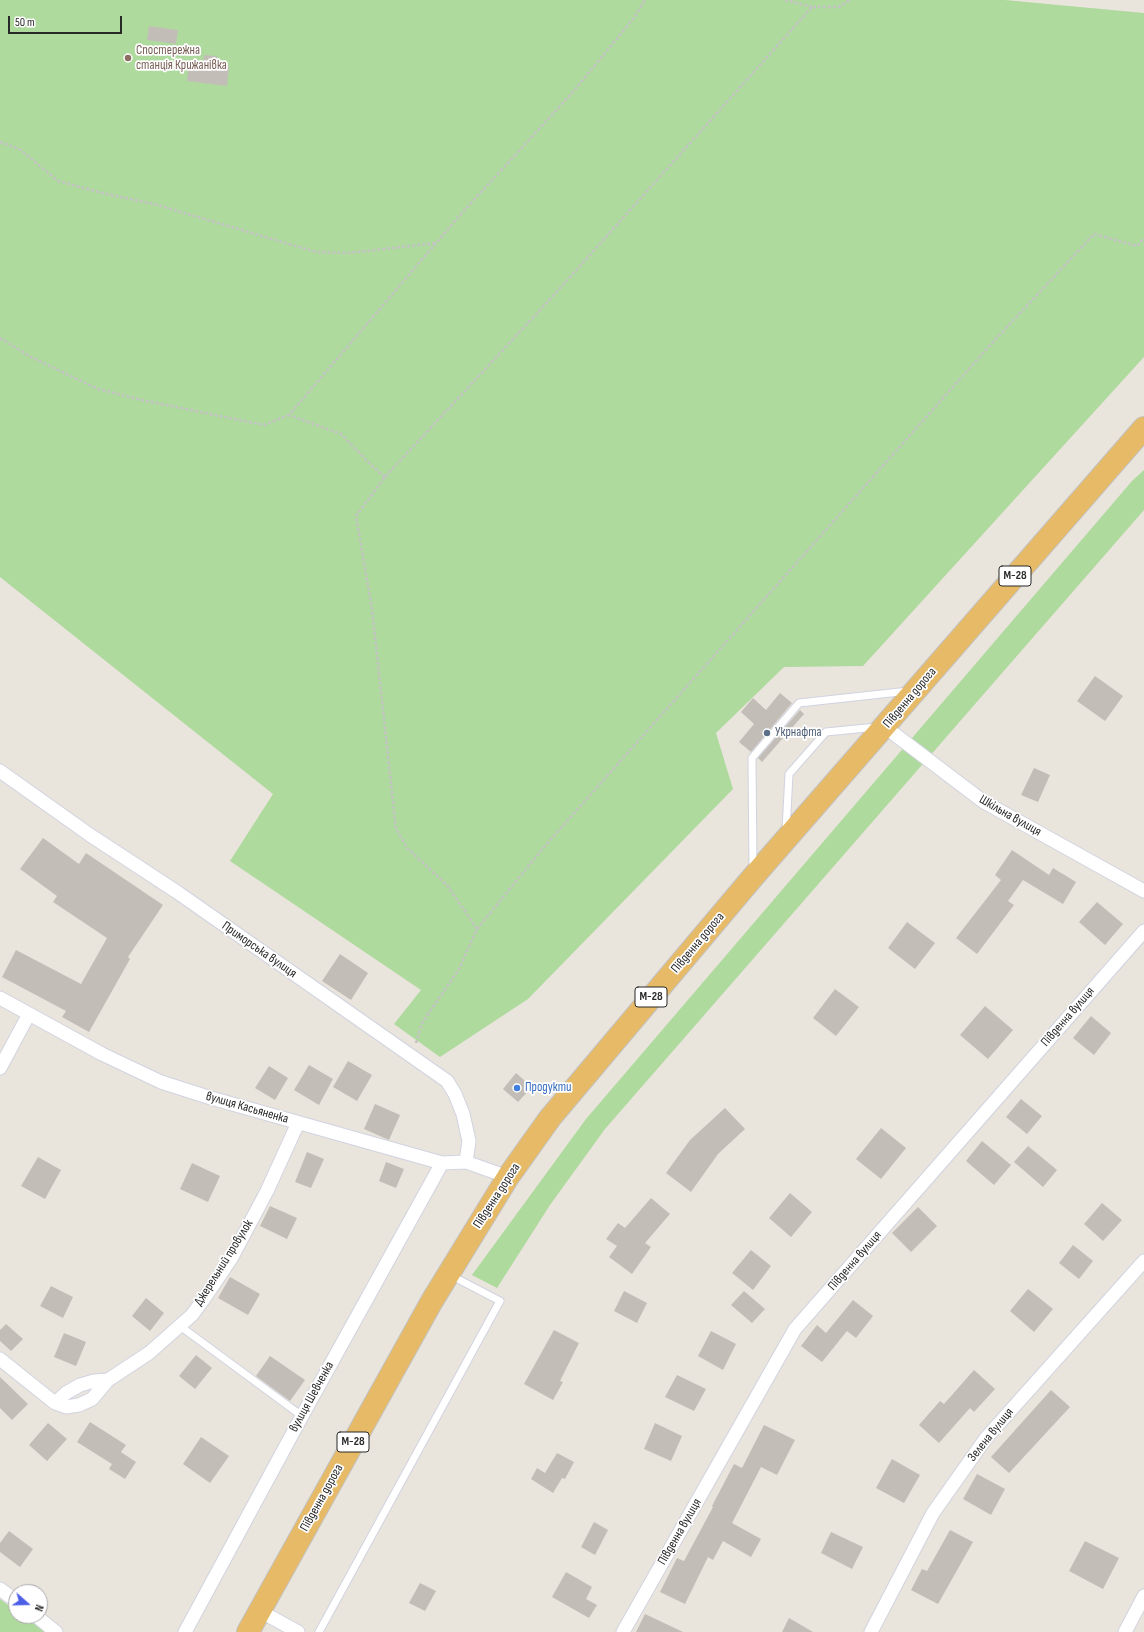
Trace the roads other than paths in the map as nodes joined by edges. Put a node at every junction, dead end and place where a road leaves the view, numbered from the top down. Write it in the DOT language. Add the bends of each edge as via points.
graph roads {
  1 [pos="1144,428"];
  2 [pos="1144,442"];
  3 [pos="1115,461"];
  4 [pos="915,690"];
  5 [pos="886,727"];
  6 [pos="0,771"];
  7 [pos="786,841"];
  8 [pos="753,877"];
  9 [pos="1144,891"];
  10 [pos="1144,931"];
  11 [pos="0,998"];
  12 [pos="28,1014"];
  13 [pos="0,1068"];
  14 [pos="298,1123"];
  15 [pos="466,1162"];
  16 [pos="442,1164"];
  17 [pos="508,1177"];
  18 [pos="1144,1261"];
  19 [pos="448,1274"];
  20 [pos="180,1326"];
  21 [pos="0,1358"];
  22 [pos="108,1380"];
  23 [pos="55,1403"];
  24 [pos="302,1416"];
  25 [pos="1144,1596"];
  26 [pos="260,1611"];
  27 [pos="46,1624"];
  28 [pos="56,1632"];
  29 [pos="185,1632"];
  30 [pos="248,1632"];
  31 [pos="298,1632"];
  32 [pos="319,1632"];
  33 [pos="623,1632"];
  34 [pos="871,1632"];
  35 [pos="1125,1632"];
  1 -- 3 [label="highway, Південна дорога / М-28"];
  2 -- 3 [label="street"];
  3 -- 4 [label="highway, Південна дорога / М-28"];
  4 -- 5 [label="highway, Південна дорога / М-28"];
  4 -- 8 [label="lane" via="799,703 752,758"];
  5 -- 7 [label="highway, Південна дорога / М-28"];
  5 -- 7 [label="lane" via="826,732 788,774"];
  5 -- 9 [label="street, Шкільна вулиця" via="984,802"];
  6 -- 15 [label="street, Приморська вулиця" via="447,1081 463,1114 469,1142"];
  7 -- 8 [label="highway, Південна дорога / М-28"];
  8 -- 17 [label="highway, Південна дорога / М-28" via="550,1118"];
  10 -- 33 [label="street, Південна вулиця" via="795,1329"];
  11 -- 12 [label="street, вулиця Касьяненка"];
  12 -- 13 [label="street"];
  12 -- 14 [label="street, вулиця Касьяненка" via="161,1082"];
  14 -- 16 [label="street, вулиця Касьяненка"];
  14 -- 20 [label="street, Джерельний провулок" via="267,1191 232,1256 203,1300"];
  15 -- 16 [label="street, вулиця Касьяненка"];
  15 -- 17 [label="street, вулиця Касьяненка"];
  16 -- 24 [label="street, вулиця Шевченка"];
  17 -- 19 [label="highway, Південна дорога / М-28"];
  18 -- 34 [label="street, Зелена вулиця" via="986,1438 934,1513"];
  19 -- 26 [label="highway, Південна дорога / М-28"];
  19 -- 32 [label="lane" via="500,1301"];
  20 -- 22 [label="street, Джерельний провулок" via="150,1353"];
  20 -- 24 [label="lane"];
  21 -- 23 [label="street"];
  22 -- 23 [label="street" via="80,1385"];
  22 -- 23 [label="street, Джерельний провулок" via="92,1399 79,1405 66,1407"];
  24 -- 29 [label="street, вулиця Шевченка"];
  25 -- 35 [label="street"];
  26 -- 30 [label="highway, Південна дорога / М-28"];
  26 -- 31 [label="street"];
  27 -- 28 [label="street"];
}
